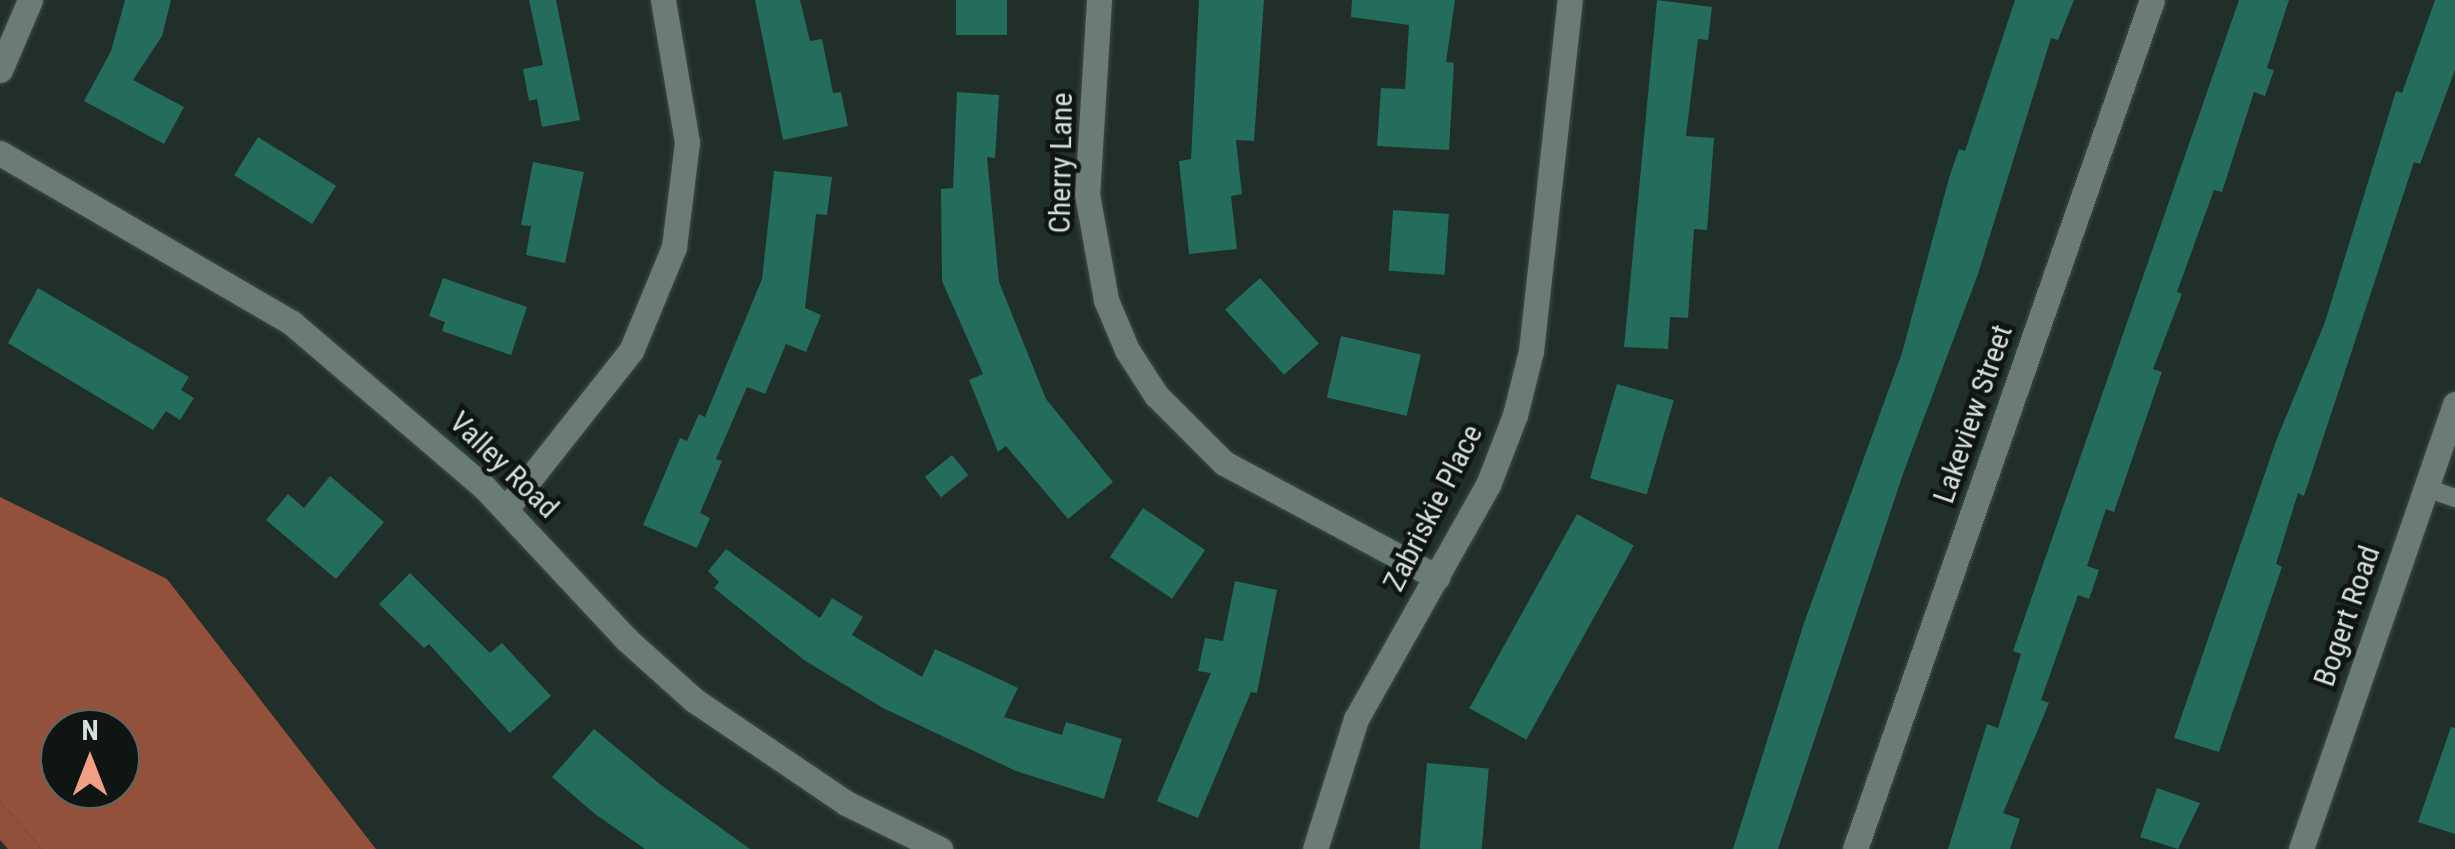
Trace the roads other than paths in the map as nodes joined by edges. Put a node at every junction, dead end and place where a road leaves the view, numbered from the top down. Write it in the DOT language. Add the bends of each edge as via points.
graph roads {
  1 [pos="30,0"];
  2 [pos="663,0"];
  3 [pos="1099,0"];
  4 [pos="1570,0"];
  5 [pos="2152,0"];
  6 [pos="0,70"];
  7 [pos="0,154"];
  8 [pos="2455,404"];
  9 [pos="2426,488"];
  10 [pos="2455,498"];
  11 [pos="506,509"];
  12 [pos="1436,577"];
  13 [pos="940,849"];
  14 [pos="1314,849"];
  15 [pos="1855,849"];
  16 [pos="2300,849"];
  1 -- 6 [label="street"];
  2 -- 11 [label="street" via="682,86 686,142 674,248 631,351"];
  3 -- 12 [label="street, Cherry Lane" via="1087,194 1092,248 1127,350 1156,394 1224,462"];
  4 -- 12 [label="street, Zabriskie Place" via="1530,351 1488,485"];
  5 -- 15 [label="street, Lakeview Street"];
  7 -- 11 [label="street, Valley Road" via="292,323 391,402"];
  8 -- 9 [label="street, Bogert Road"];
  9 -- 10 [label="lane"];
  9 -- 16 [label="street, Bogert Road"];
  11 -- 13 [label="street, Valley Road" via="626,639 694,700 846,803"];
  12 -- 14 [label="street, Zabriskie Place" via="1356,719"];
}
